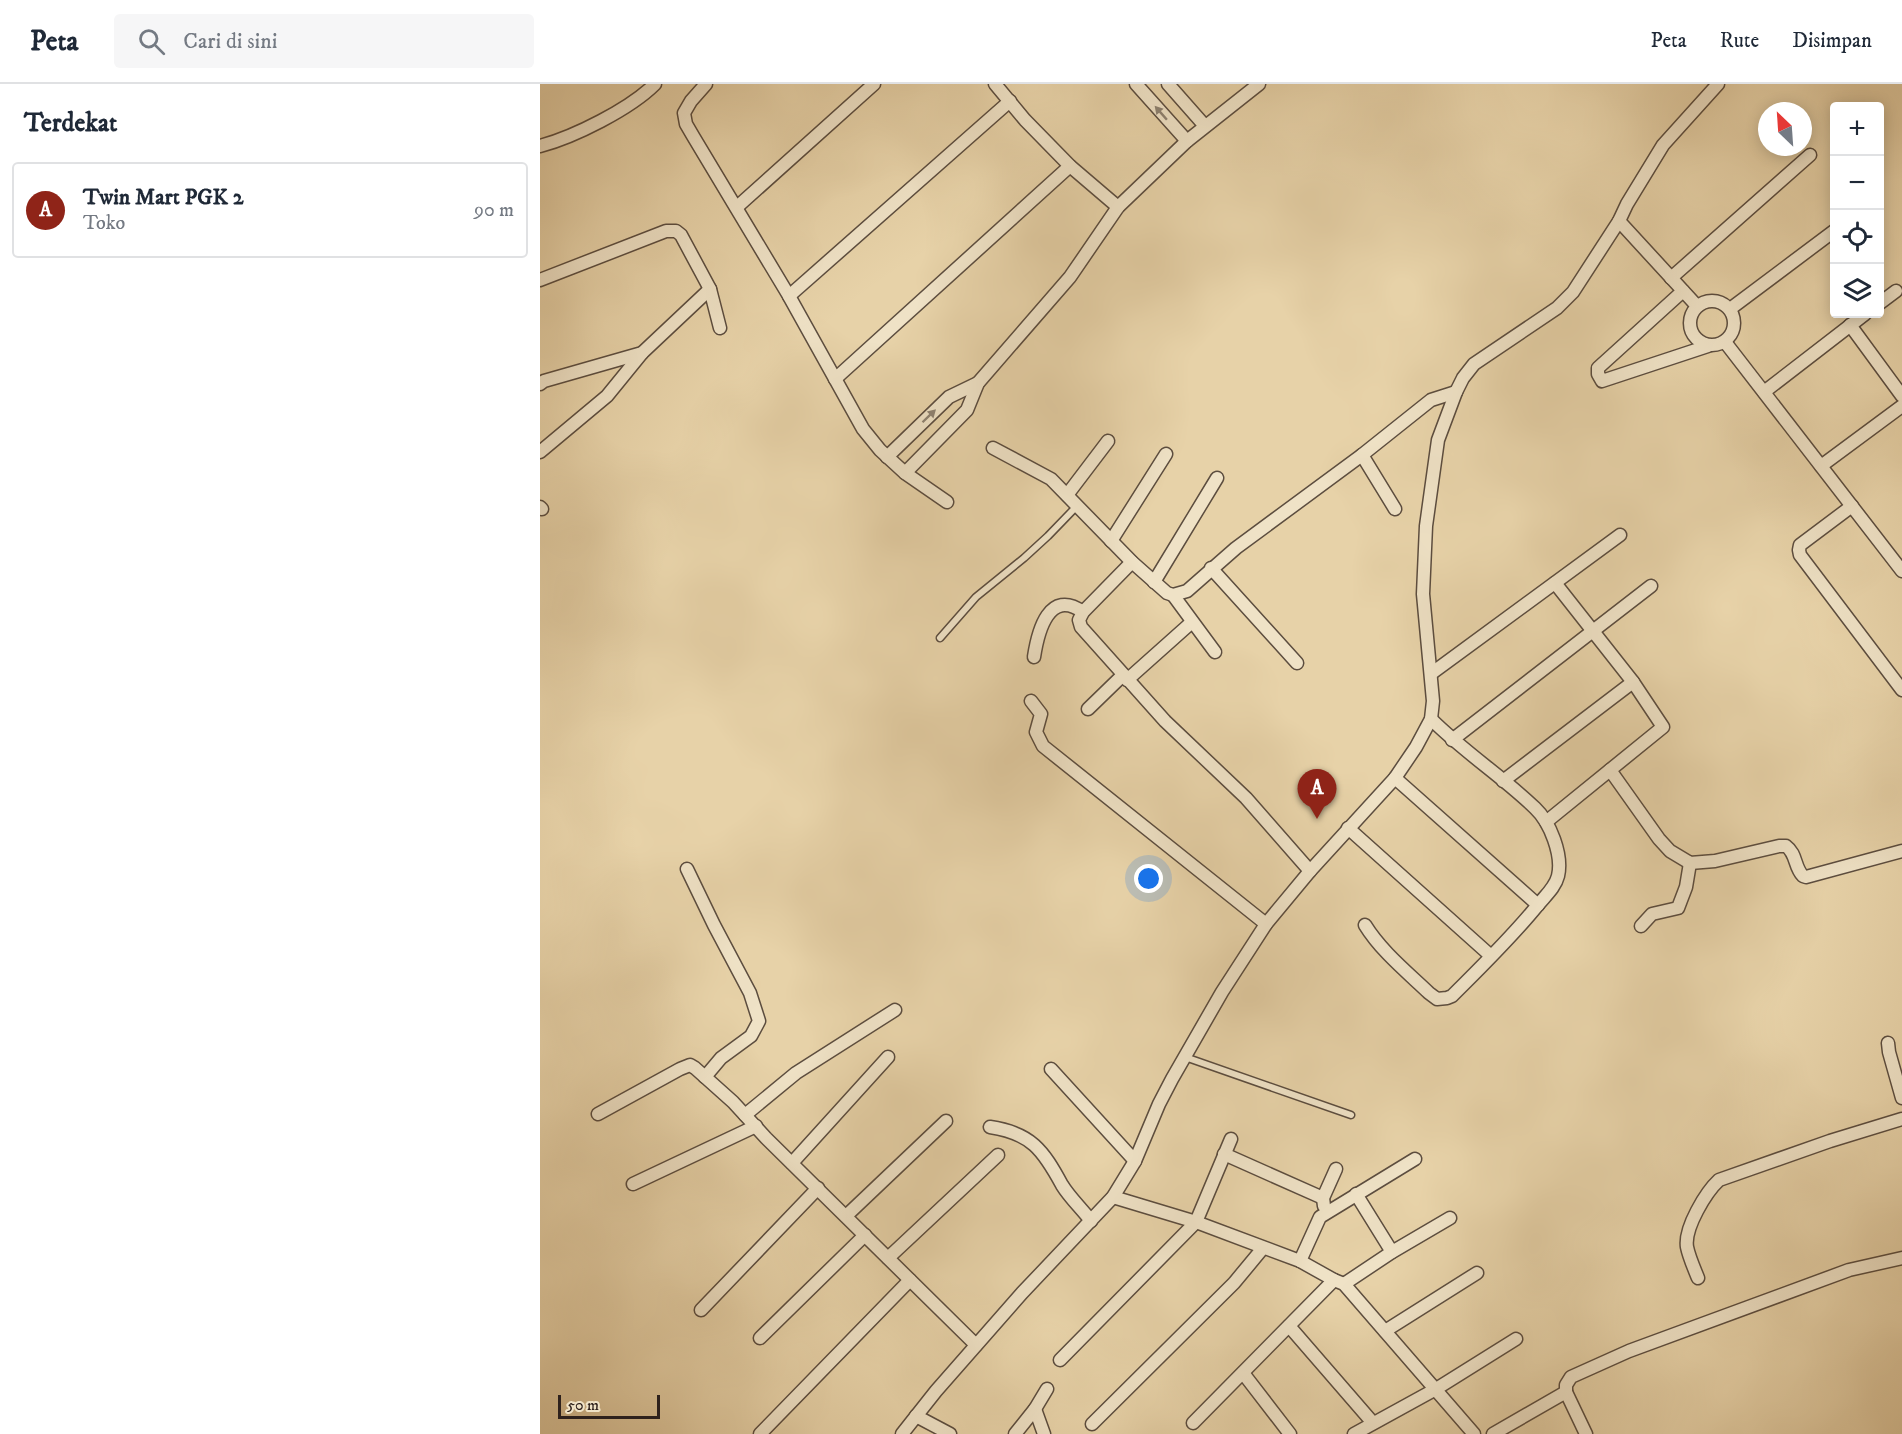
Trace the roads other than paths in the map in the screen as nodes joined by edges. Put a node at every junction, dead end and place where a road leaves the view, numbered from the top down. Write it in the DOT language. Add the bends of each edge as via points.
graph roads {
  1 [pos="655,84"];
  2 [pos="706,84"];
  3 [pos="874,84"];
  4 [pos="995,84"];
  5 [pos="1136,84"];
  6 [pos="1168,84"];
  7 [pos="1259,84"];
  8 [pos="1718,84"];
  9 [pos="1010,101"];
  10 [pos="1205,126"];
  11 [pos="1187,141"];
  12 [pos="540,146"];
  13 [pos="1809,156"];
  14 [pos="1070,166"];
  15 [pos="737,207"];
  16 [pos="1118,207"];
  17 [pos="1619,221"];
  18 [pos="1830,234"];
  19 [pos="1671,278"];
  20 [pos="540,280"];
  21 [pos="710,289"];
  22 [pos="1683,291"];
  23 [pos="1896,291"];
  24 [pos="789,296"];
  25 [pos="1884,300"];
  26 [pos="1697,306"];
  27 [pos="1730,309"];
  28 [pos="1860,318"];
  29 [pos="1850,325"];
  30 [pos="720,328"];
  31 [pos="1725,342"];
  32 [pos="1708,346"];
  33 [pos="642,353"];
  34 [pos="835,379"];
  35 [pos="978,383"];
  36 [pos="540,384"];
  37 [pos="1456,392"];
  38 [pos="1764,392"];
  39 [pos="1902,396"];
  40 [pos="1902,406"];
  41 [pos="1108,441"];
  42 [pos="541,448"];
  43 [pos="993,448"];
  44 [pos="1166,454"];
  45 [pos="1362,455"];
  46 [pos="887,457"];
  47 [pos="1821,466"];
  48 [pos="904,473"];
  49 [pos="1217,478"];
  50 [pos="1067,495"];
  51 [pos="947,502"];
  52 [pos="1077,506"];
  53 [pos="1852,506"];
  54 [pos="1395,509"];
  55 [pos="1620,535"];
  56 [pos="1111,541"];
  57 [pos="1132,562"];
  58 [pos="1211,568"];
  59 [pos="1902,571"];
  60 [pos="1154,582"];
  61 [pos="1555,583"];
  62 [pos="1651,586"];
  63 [pos="1173,595"];
  64 [pos="1083,612"];
  65 [pos="1192,622"];
  66 [pos="1593,631"];
  67 [pos="940,638"];
  68 [pos="1215,652"];
  69 [pos="1034,657"];
  70 [pos="1296,663"];
  71 [pos="1432,673"];
  72 [pos="1125,677"];
  73 [pos="1633,682"];
  74 [pos="1902,690"];
  75 [pos="1031,701"];
  76 [pos="1088,710"];
  77 [pos="1431,719"];
  78 [pos="1452,740"];
  79 [pos="1610,770"];
  80 [pos="1395,778"];
  81 [pos="1503,781"];
  82 [pos="1546,822"];
  83 [pos="1348,828"];
  84 [pos="1902,851"];
  85 [pos="1690,863"];
  86 [pos="687,869"];
  87 [pos="1310,871"];
  88 [pos="1538,905"];
  89 [pos="1266,924"];
  90 [pos="1365,925"];
  91 [pos="1641,926"];
  92 [pos="1491,956"];
  93 [pos="895,1010"];
  94 [pos="1888,1043"];
  95 [pos="888,1057"];
  96 [pos="1185,1057"];
  97 [pos="1052,1069"];
  98 [pos="705,1077"];
  99 [pos="1902,1098"];
  100 [pos="598,1114"];
  101 [pos="745,1115"];
  102 [pos="1351,1115"];
  103 [pos="1902,1119"];
  104 [pos="946,1121"];
  105 [pos="756,1126"];
  106 [pos="990,1127"];
  107 [pos="1231,1139"];
  108 [pos="1224,1154"];
  109 [pos="998,1155"];
  110 [pos="1416,1159"];
  111 [pos="1136,1161"];
  112 [pos="792,1163"];
  113 [pos="1336,1169"];
  114 [pos="633,1184"];
  115 [pos="818,1188"];
  116 [pos="1356,1194"];
  117 [pos="1113,1197"];
  118 [pos="1323,1198"];
  119 [pos="1325,1213"];
  120 [pos="846,1216"];
  121 [pos="1450,1218"];
  122 [pos="1091,1221"];
  123 [pos="1196,1222"];
  124 [pos="865,1235"];
  125 [pos="1263,1248"];
  126 [pos="1392,1252"];
  127 [pos="888,1258"];
  128 [pos="1902,1258"];
  129 [pos="1300,1261"];
  130 [pos="1477,1273"];
  131 [pos="1698,1278"];
  132 [pos="910,1280"];
  133 [pos="1339,1282"];
  134 [pos="701,1310"];
  135 [pos="1289,1326"];
  136 [pos="1385,1331"];
  137 [pos="760,1338"];
  138 [pos="1516,1339"];
  139 [pos="976,1345"];
  140 [pos="1060,1360"];
  141 [pos="1243,1373"];
  142 [pos="1047,1389"];
  143 [pos="1436,1389"];
  144 [pos="1566,1392"];
  145 [pos="1035,1409"];
  146 [pos="916,1416"];
  147 [pos="1193,1423"];
  148 [pos="1373,1423"];
  149 [pos="1092,1424"];
  150 [pos="760,1434"];
  151 [pos="902,1434"];
  152 [pos="950,1434"];
  153 [pos="1015,1434"];
  154 [pos="1044,1434"];
  155 [pos="1290,1434"];
  156 [pos="1354,1434"];
  157 [pos="1474,1434"];
  158 [pos="1494,1434"];
  159 [pos="1586,1434"];
  1 -- 12 [label="street" via="600,121"];
  2 -- 15 [label="street" via="684,113 686,124"];
  3 -- 15 [label="street"];
  4 -- 9 [label="street"];
  11 -- 5 [label="street, one-way"];
  6 -- 10 [label="street"];
  7 -- 10 [label="street"];
  8 -- 17 [label="street" via="1664,145"];
  9 -- 14 [label="street"];
  9 -- 24 [label="street"];
  10 -- 11 [label="street"];
  11 -- 16 [label="street"];
  13 -- 19 [label="street"];
  14 -- 16 [label="street"];
  14 -- 34 [label="street"];
  15 -- 24 [label="street"];
  16 -- 35 [label="street" via="1070,277"];
  17 -- 19 [label="street"];
  17 -- 37 [label="street" via="1565,300 1474,364"];
  18 -- 27 [label="street"];
  19 -- 22 [label="street"];
  20 -- 21 [label="street" via="666,231 676,231"];
  21 -- 30 [label="street"];
  21 -- 33 [label="street"];
  22 -- 26 [label="street"];
  22 -- 32 [label="street" via="1598,368 1598,374 1602,381"];
  23 -- 25 [label="street"];
  24 -- 34 [label="street"];
  26 -- 27 [label="street" via="1714,300"];
  26 -- 32 [label="street" via="1689,321 1691,329 1694,337"];
  27 -- 31 [label="street" via="1734,327"];
  28 -- 29 [label="street"];
  29 -- 38 [label="street"];
  29 -- 39 [label="street"];
  31 -- 32 [label="street"];
  31 -- 38 [label="street"];
  33 -- 36 [label="street"];
  33 -- 42 [label="street" via="607,396"];
  34 -- 46 [label="street" via="863,429"];
  46 -- 35 [label="street, one-way" via="949,397"];
  35 -- 48 [label="street" via="967,410"];
  37 -- 45 [label="street" via="1431,400"];
  37 -- 71 [label="street" via="1438,440 1426,526 1423,594"];
  38 -- 47 [label="street"];
  40 -- 47 [label="street"];
  41 -- 50 [label="street"];
  43 -- 50 [label="street" via="1044,474"];
  44 -- 56 [label="street"];
  45 -- 54 [label="street"];
  45 -- 58 [label="street"];
  46 -- 48 [label="street"];
  47 -- 53 [label="street"];
  48 -- 51 [label="street"];
  49 -- 60 [label="street"];
  50 -- 52 [label="street"];
  52 -- 56 [label="street"];
  52 -- 67 [label="lane" via="976,597"];
  53 -- 59 [label="street"];
  53 -- 74 [label="street" via="1800,545 1800,555"];
  55 -- 61 [label="street"];
  56 -- 57 [label="street"];
  57 -- 60 [label="street"];
  57 -- 64 [label="street"];
  58 -- 63 [label="street" via="1187,591"];
  58 -- 70 [label="street"];
  60 -- 63 [label="street"];
  61 -- 66 [label="street"];
  61 -- 71 [label="street"];
  62 -- 66 [label="street"];
  63 -- 65 [label="street"];
  64 -- 69 [label="street" via="1069,604 1050,612 1040,629"];
  64 -- 72 [label="street" via="1081,627"];
  65 -- 68 [label="street"];
  65 -- 72 [label="street"];
  66 -- 73 [label="street"];
  66 -- 78 [label="street"];
  71 -- 77 [label="street"];
  72 -- 76 [label="street"];
  72 -- 87 [label="street" via="1246,798"];
  73 -- 79 [label="street" via="1663,726"];
  73 -- 81 [label="street"];
  75 -- 89 [label="street" via="1041,714 1036,732 1043,746"];
  77 -- 78 [label="street"];
  77 -- 80 [label="street"];
  78 -- 81 [label="street"];
  79 -- 82 [label="street"];
  79 -- 85 [label="street" via="1659,839"];
  80 -- 83 [label="street"];
  80 -- 88 [label="street"];
  81 -- 82 [label="street" via="1537,809"];
  82 -- 88 [label="street" via="1559,867 1554,886"];
  83 -- 87 [label="street"];
  83 -- 92 [label="street"];
  84 -- 85 [label="street" via="1806,877 1798,871 1794,855 1786,846"];
  85 -- 91 [label="street" via="1678,908 1652,914"];
  86 -- 98 [label="street" via="750,993 759,1021 751,1036 721,1058"];
  87 -- 89 [label="street"];
  88 -- 92 [label="street"];
  89 -- 96 [label="street"];
  90 -- 92 [label="street" via="1383,948 1437,999 1452,996"];
  93 -- 101 [label="street" via="796,1073"];
  94 -- 99 [label="street"];
  95 -- 112 [label="street"];
  96 -- 102 [label="lane"];
  96 -- 111 [label="street" via="1159,1104"];
  97 -- 111 [label="street"];
  98 -- 100 [label="street" via="686,1066"];
  98 -- 101 [label="street"];
  101 -- 105 [label="street"];
  103 -- 131 [label="street" via="1719,1180 1708,1193 1687,1238"];
  104 -- 120 [label="street"];
  105 -- 112 [label="street"];
  105 -- 114 [label="street"];
  106 -- 122 [label="street" via="1018,1133 1042,1152"];
  107 -- 108 [label="street"];
  108 -- 118 [label="street"];
  108 -- 123 [label="street"];
  109 -- 127 [label="street"];
  110 -- 116 [label="street"];
  111 -- 117 [label="street"];
  112 -- 115 [label="street"];
  113 -- 118 [label="street"];
  115 -- 120 [label="street"];
  115 -- 134 [label="street"];
  116 -- 119 [label="street"];
  116 -- 126 [label="street"];
  117 -- 122 [label="street"];
  117 -- 123 [label="street"];
  118 -- 119 [label="street"];
  119 -- 129 [label="street" via="1317,1221"];
  120 -- 124 [label="street"];
  121 -- 126 [label="street"];
  122 -- 139 [label="street"];
  123 -- 125 [label="street"];
  123 -- 140 [label="street"];
  124 -- 127 [label="street"];
  124 -- 137 [label="street"];
  125 -- 129 [label="street"];
  125 -- 149 [label="street" via="1234,1283"];
  126 -- 133 [label="street"];
  127 -- 132 [label="street"];
  128 -- 144 [label="street" via="1849,1270 1629,1350 1571,1377"];
  129 -- 133 [label="street"];
  130 -- 136 [label="street"];
  132 -- 139 [label="street"];
  132 -- 150 [label="street"];
  133 -- 135 [label="street"];
  133 -- 136 [label="street"];
  135 -- 141 [label="street"];
  135 -- 148 [label="street"];
  136 -- 143 [label="street"];
  138 -- 143 [label="street"];
  139 -- 146 [label="street"];
  141 -- 147 [label="street"];
  141 -- 155 [label="street"];
  142 -- 145 [label="street"];
  143 -- 148 [label="street"];
  143 -- 157 [label="street"];
  144 -- 158 [label="street"];
  144 -- 159 [label="street"];
  145 -- 153 [label="street"];
  145 -- 154 [label="street"];
  146 -- 151 [label="street"];
  146 -- 152 [label="street"];
  148 -- 156 [label="street"];
}
